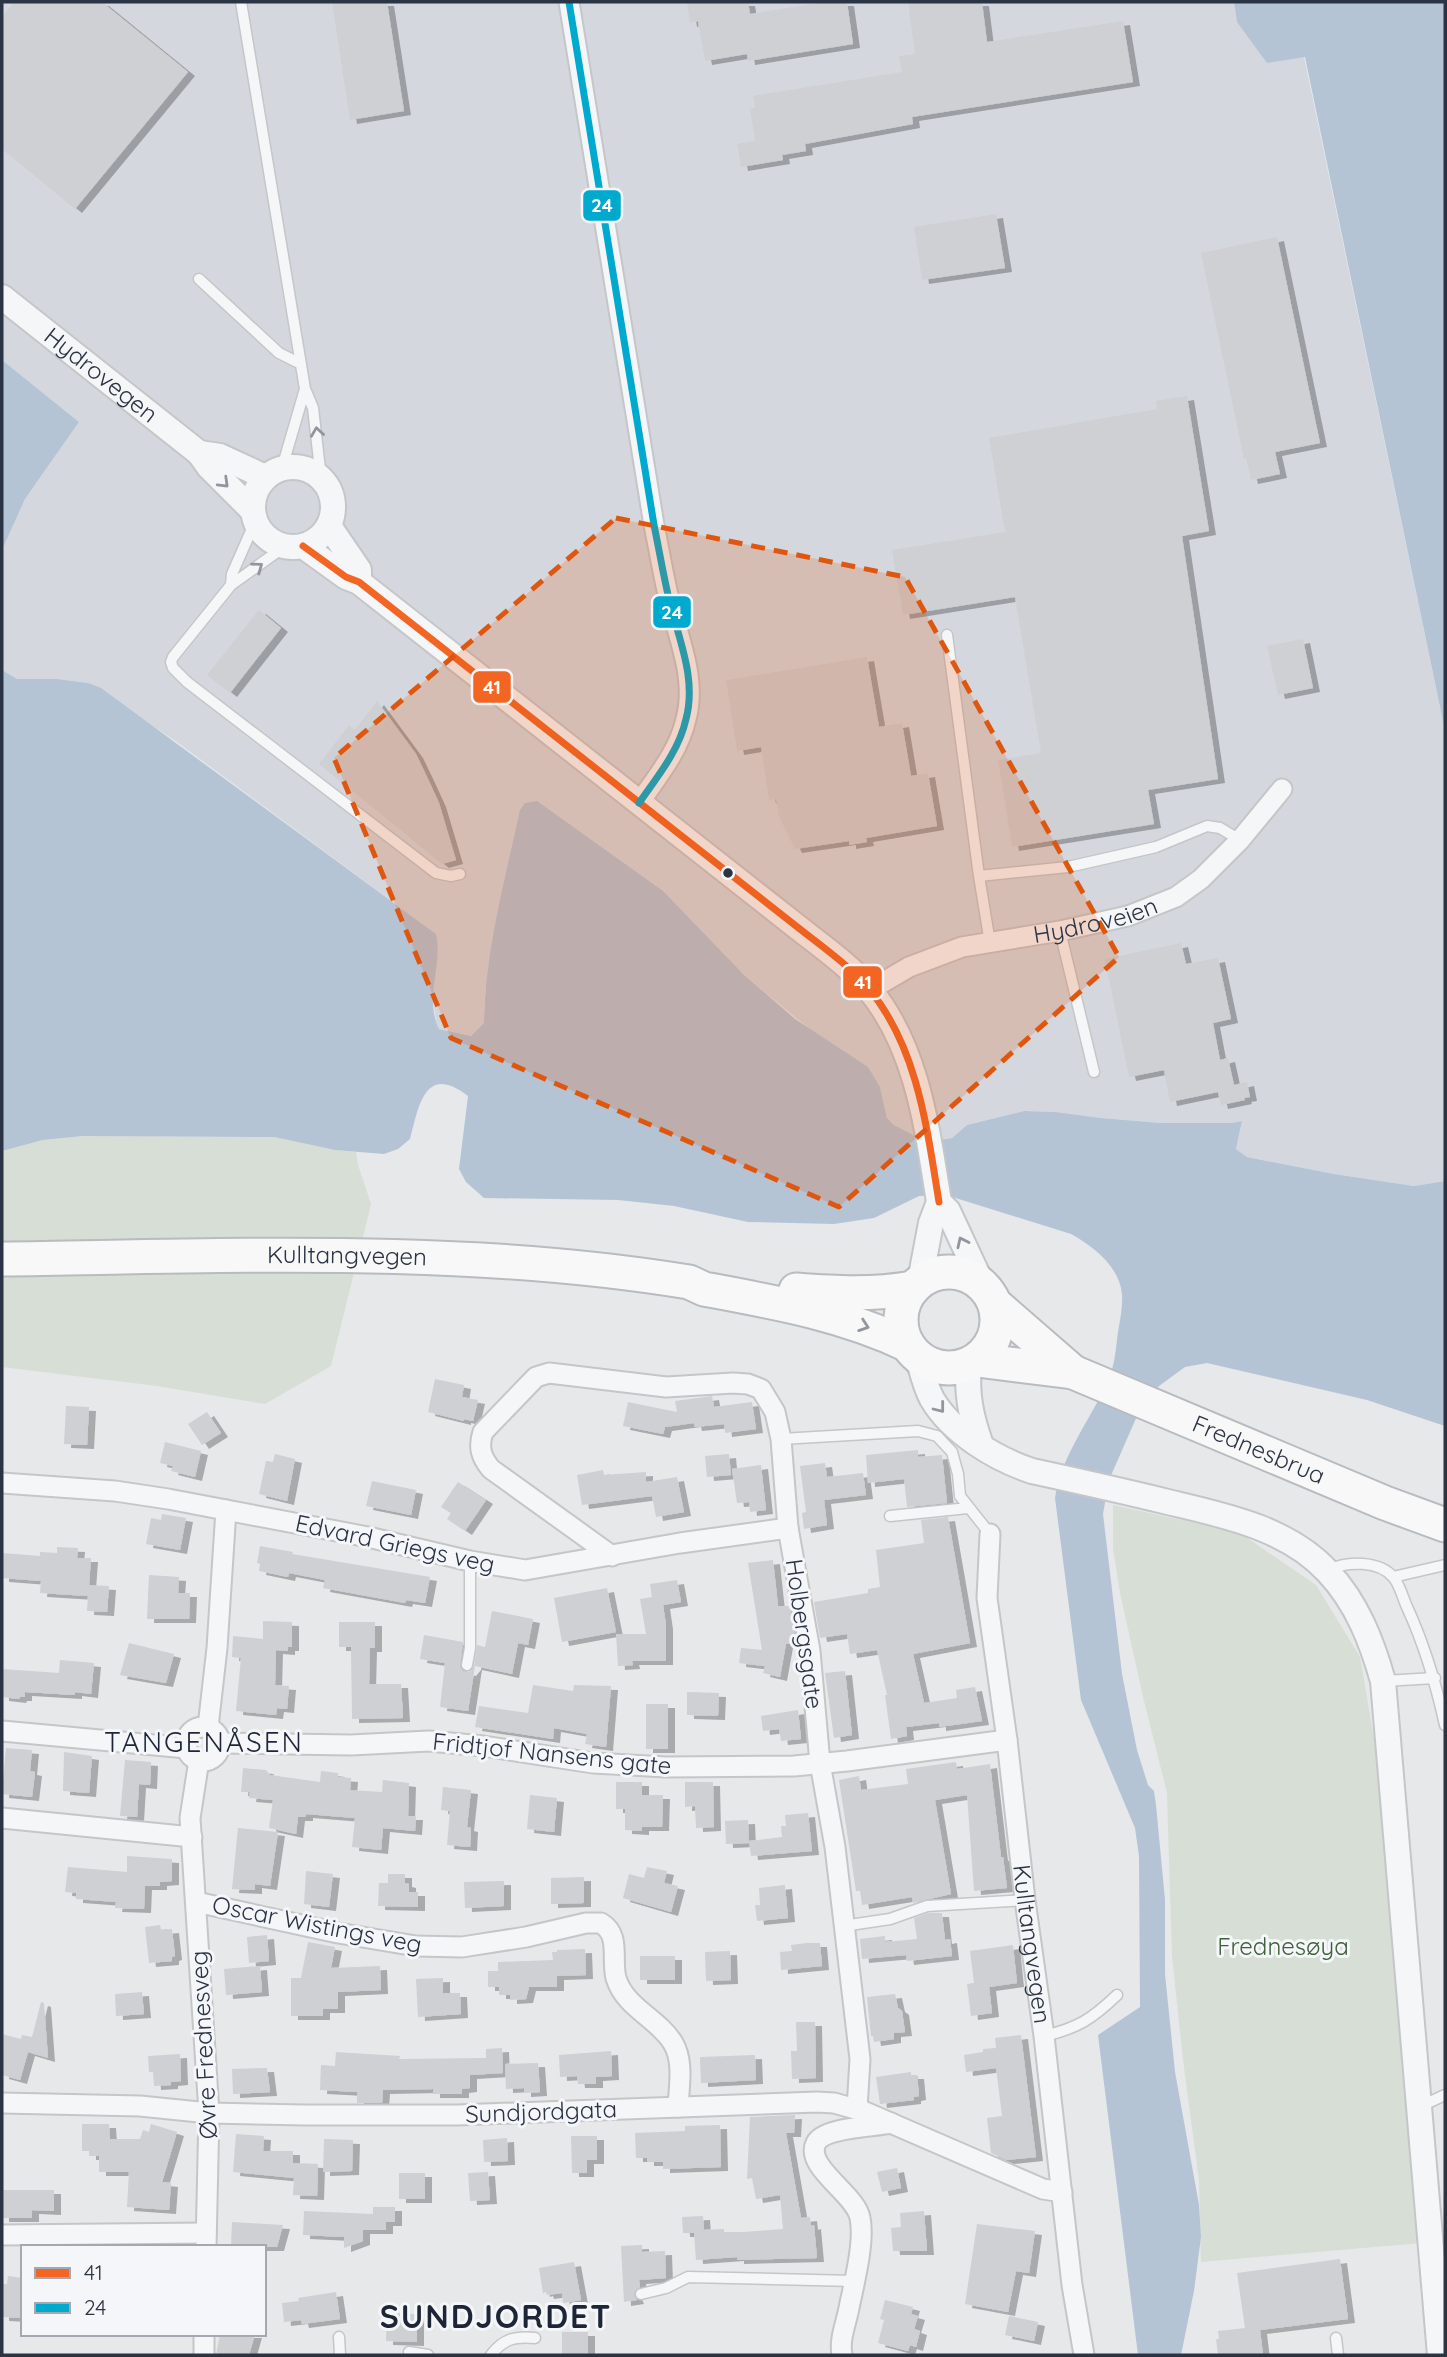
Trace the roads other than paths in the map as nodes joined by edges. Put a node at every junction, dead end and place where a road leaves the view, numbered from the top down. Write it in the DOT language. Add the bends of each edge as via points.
graph roads {
  1 [pos="241,2"];
  2 [pos="569,2"];
  3 [pos="199,279"];
  4 [pos="2,298"];
  5 [pos="301,364"];
  6 [pos="305,389"];
  7 [pos="199,453"];
  8 [pos="274,472"];
  9 [pos="321,478"];
  10 [pos="254,516"];
  11 [pos="328,526"];
  12 [pos="294,546"];
  13 [pos="359,582"];
  14 [pos="231,585"];
  15 [pos="947,635"];
  16 [pos="1282,789"];
  17 [pos="639,803"];
  18 [pos="1240,840"];
  19 [pos="460,874"];
  20 [pos="979,876"];
  21 [pos="1060,931"];
  22 [pos="990,943"];
  23 [pos="870,990"];
  24 [pos="1094,1072"];
  25 [pos="939,1202"];
  26 [pos="2,1259"];
  27 [pos="689,1282"];
  28 [pos="916,1285"];
  29 [pos="989,1295"];
  30 [pos="913,1351"];
  31 [pos="973,1362"];
  32 [pos="1073,1372"];
  33 [pos="781,1439"];
  34 [pos="981,1445"];
  35 [pos="2,1483"];
  36 [pos="968,1508"];
  37 [pos="226,1510"];
  38 [pos="890,1516"];
  39 [pos="1445,1525"];
  40 [pos="788,1528"];
  41 [pos="990,1534"];
  42 [pos="612,1556"];
  43 [pos="470,1561"];
  44 [pos="1445,1565"];
  45 [pos="1327,1571"];
  46 [pos="1393,1577"];
  47 [pos="467,1665"];
  48 [pos="1435,1678"];
  49 [pos="1384,1681"];
  50 [pos="1445,1725"];
  51 [pos="208,1727"];
  52 [pos="2,1731"];
  53 [pos="1007,1740"];
  54 [pos="221,1743"];
  55 [pos="193,1754"];
  56 [pos="820,1763"];
  57 [pos="2,1818"];
  58 [pos="192,1837"];
  59 [pos="1025,1900"];
  60 [pos="196,1902"];
  61 [pos="843,1926"];
  62 [pos="1117,1995"];
  63 [pos="1044,2036"];
  64 [pos="1445,2095"];
  65 [pos="2,2103"];
  66 [pos="1421,2106"];
  67 [pos="678,2107"];
  68 [pos="858,2109"];
  69 [pos="209,2113"];
  70 [pos="891,2123"];
  71 [pos="1062,2192"];
  72 [pos="2,2235"];
  73 [pos="206,2240"];
  74 [pos="854,2281"];
  75 [pos="641,2294"];
  76 [pos="204,2336"];
  77 [pos="339,2337"];
  78 [pos="535,2338"];
  79 [pos="1336,2338"];
  80 [pos="409,2352"];
  81 [pos="204,2355"];
  82 [pos="340,2355"];
  83 [pos="428,2355"];
  84 [pos="491,2355"];
  85 [pos="842,2355"];
  86 [pos="1084,2355"];
  87 [pos="1338,2355"];
  88 [pos="1440,2355"];
  1 -- 5 [label="lane"];
  2 -- 17 [label="street" via="654,525 688,674 687,718 680,738"];
  3 -- 5 [label="lane" via="279,353"];
  4 -- 7 [label="street, Hydrovegen"];
  5 -- 6 [label="lane"];
  6 -- 8 [label="lane"];
  9 -- 6 [label="lane, one-way" via="313,408"];
  7 -- 8 [label="street, Hydrovegen"];
  7 -- 10 [label="street, Hydrovegen, one-way"];
  8 -- 9 [label="street" via="303,467"];
  8 -- 10 [label="street" via="255,492"];
  9 -- 11 [label="street" via="333,500"];
  10 -- 12 [label="street" via="266,538"];
  10 -- 14 [label="lane"];
  11 -- 12 [label="street" via="318,539"];
  11 -- 13 [label="street" via="359,570"];
  12 -- 13 [label="street"];
  14 -- 12 [label="lane, one-way"];
  13 -- 17 [label="street"];
  14 -- 19 [label="lane" via="173,657 173,668 436,873"];
  15 -- 20 [label="lane"];
  16 -- 18 [label="street, Hydroveien"];
  17 -- 23 [label="street"];
  18 -- 20 [label="lane" via="1207,826 1156,847 1068,867"];
  18 -- 21 [label="street, Hydroveien" via="1176,897 1128,916"];
  20 -- 22 [label="lane"];
  21 -- 22 [label="street, Hydroveien"];
  21 -- 24 [label="lane"];
  22 -- 23 [label="street, Hydroveien" via="931,958"];
  23 -- 25 [label="street" via="911,1066 926,1116"];
  25 -- 28 [label="street"];
  29 -- 25 [label="street, one-way" via="948,1211"];
  26 -- 27 [label="highway, Kulltangvegen" via="363,1256 541,1265"];
  27 -- 28 [label="highway, Kulltangvegen" via="706,1279 839,1294 882,1293"];
  27 -- 30 [label="highway, Kulltangvegen, one-way" via="832,1315 880,1332"];
  28 -- 29 [label="highway" via="932,1275 958,1272 971,1277"];
  28 -- 30 [label="highway" via="901,1316 902,1331"];
  29 -- 31 [label="highway" via="998,1320 995,1335"];
  29 -- 32 [label="highway"];
  30 -- 31 [label="highway" via="930,1365 943,1368"];
  30 -- 34 [label="street, one-way" via="941,1412"];
  31 -- 32 [label="highway" via="1002,1361"];
  31 -- 34 [label="street" via="967,1387 969,1408"];
  32 -- 39 [label="highway, Frednesbrua"];
  33 -- 36 [label="lane" via="933,1434 952,1452"];
  33 -- 40 [label="street, Holbergsgate"];
  33 -- 42 [label="street, Holbergsgate" via="769,1399 748,1384 666,1387 549,1373 536,1377 483,1432 484,1461"];
  34 -- 45 [label="street" via="1013,1464 1261,1528"];
  35 -- 37 [label="street, Edvard Griegs veg" via="115,1491"];
  36 -- 38 [label="lane"];
  36 -- 41 [label="lane"];
  37 -- 43 [label="street, Edvard Griegs veg" via="368,1536"];
  37 -- 51 [label="street"];
  40 -- 42 [label="street, Edvard Griegs veg"];
  40 -- 56 [label="street, Holbergsgate" via="810,1651"];
  41 -- 53 [label="street, Kulltangvegen" via="986,1598"];
  42 -- 43 [label="street, Edvard Griegs veg" via="525,1570"];
  43 -- 47 [label="lane"];
  44 -- 46 [label="lane"];
  45 -- 46 [label="lane" via="1341,1563 1364,1564"];
  45 -- 49 [label="street" via="1366,1630"];
  46 -- 48 [label="lane"];
  48 -- 49 [label="lane"];
  48 -- 50 [label="lane"];
  49 -- 66 [label="street"];
  51 -- 54 [label="street"];
  51 -- 55 [label="street" via="198,1727 186,1739"];
  52 -- 55 [label="street"];
  53 -- 56 [label="street, Fridtjof Nansens gate"];
  53 -- 59 [label="street, Kulltangvegen"];
  54 -- 55 [label="street" via="207,1760"];
  54 -- 56 [label="street, Fridtjof Nansens gate" via="429,1741 625,1766"];
  55 -- 58 [label="street, Øvre Frednesveg"];
  56 -- 61 [label="street, Holbergsgate"];
  57 -- 58 [label="street"];
  58 -- 60 [label="street, Øvre Frednesveg"];
  59 -- 61 [label="lane" via="927,1906 890,1919"];
  59 -- 63 [label="street, Kulltangvegen"];
  60 -- 67 [label="street, Oscar Wistings veg" via="416,1946 463,1947 601,1923 613,1937 620,1988 673,2043 680,2069"];
  60 -- 69 [label="street, Øvre Frednesveg"];
  61 -- 68 [label="street, Holbergsgate" via="860,2059"];
  62 -- 63 [label="lane" via="1080,2026"];
  63 -- 71 [label="street, Kulltangvegen"];
  64 -- 66 [label="lane"];
  65 -- 69 [label="street, Sundjordgata" via="140,2106"];
  66 -- 88 [label="street"];
  67 -- 68 [label="street, Sundjordgata" via="817,2102"];
  67 -- 69 [label="street, Sundjordgata" via="457,2115"];
  68 -- 70 [label="street, Sundjordgata"];
  69 -- 73 [label="street, Øvre Frednesveg"];
  70 -- 71 [label="street, Sundjordgata" via="1043,2189"];
  70 -- 74 [label="street" via="830,2132 816,2143 820,2168 851,2199 861,2219"];
  71 -- 86 [label="street, Kulltangvegen"];
  72 -- 73 [label="street"];
  74 -- 75 [label="lane" via="688,2277"];
  74 -- 85 [label="street"];
  76 -- 81 [label="street"];
  77 -- 82 [label="lane"];
  78 -- 84 [label="lane" via="508,2339"];
  79 -- 87 [label="lane"];
  80 -- 83 [label="lane"];
}
